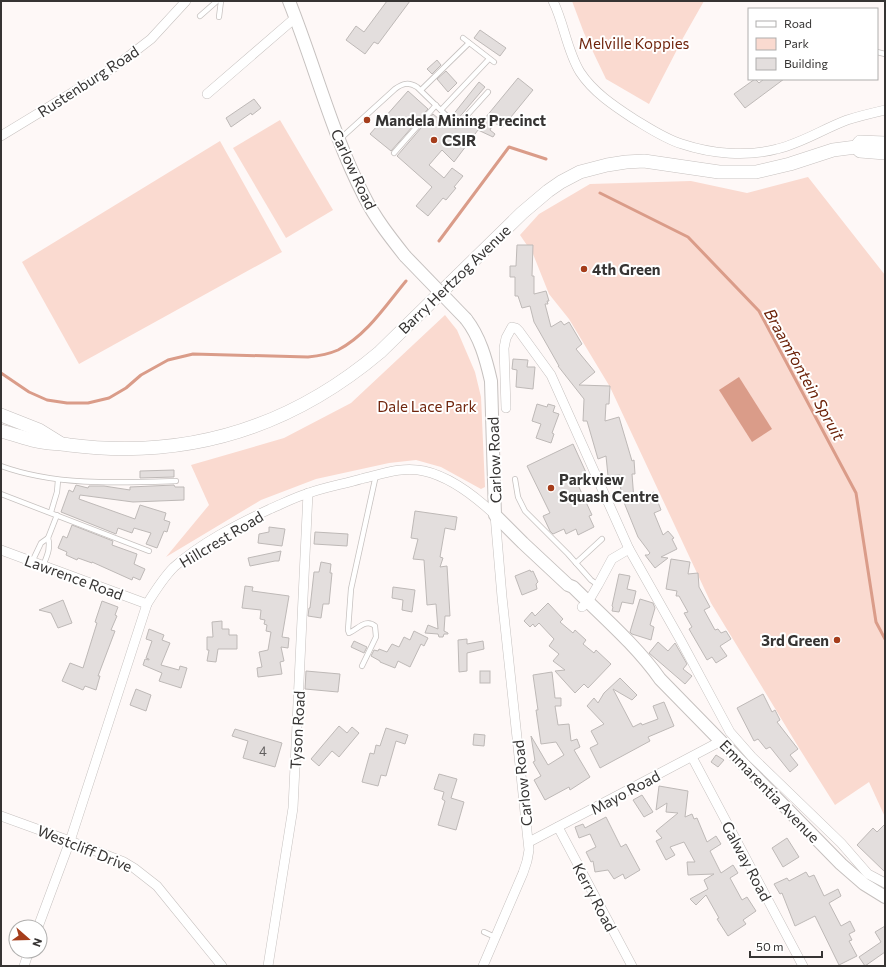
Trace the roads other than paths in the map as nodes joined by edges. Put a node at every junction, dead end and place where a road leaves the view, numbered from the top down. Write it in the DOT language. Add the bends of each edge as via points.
graph roads {
  1 [pos="186,1"];
  2 [pos="217,1"];
  3 [pos="220,1"];
  4 [pos="289,1"];
  5 [pos="553,1"];
  6 [pos="200,16"];
  7 [pos="219,18"];
  8 [pos="296,18"];
  9 [pos="463,38"];
  10 [pos="469,42"];
  11 [pos="489,59"];
  12 [pos="494,62"];
  13 [pos="421,90"];
  14 [pos="488,92"];
  15 [pos="207,94"];
  16 [pos="436,105"];
  17 [pos="441,110"];
  18 [pos="885,110"];
  19 [pos="1,136"];
  20 [pos="339,140"];
  21 [pos="885,143"];
  22 [pos="856,147"];
  23 [pos="394,153"];
  24 [pos="885,153"];
  25 [pos="506,408"];
  26 [pos="1,415"];
  27 [pos="1,431"];
  28 [pos="62,444"];
  29 [pos="1,466"];
  30 [pos="376,475"];
  31 [pos="515,479"];
  32 [pos="58,480"];
  33 [pos="176,481"];
  34 [pos="308,493"];
  35 [pos="1,494"];
  36 [pos="51,512"];
  37 [pos="57,515"];
  38 [pos="495,515"];
  39 [pos="48,538"];
  40 [pos="602,539"];
  41 [pos="629,548"];
  42 [pos="1,550"];
  43 [pos="149,551"];
  44 [pos="32,562"];
  45 [pos="576,563"];
  46 [pos="43,566"];
  47 [pos="598,585"];
  48 [pos="147,604"];
  49 [pos="585,604"];
  50 [pos="362,666"];
  51 [pos="720,741"];
  52 [pos="692,756"];
  53 [pos="1,816"];
  54 [pos="558,827"];
  55 [pos="70,841"];
  56 [pos="528,842"];
  57 [pos="885,883"];
  58 [pos="885,897"];
  59 [pos="41,919"];
  60 [pos="484,932"];
  61 [pos="495,937"];
  62 [pos="222,966"];
  63 [pos="268,966"];
  64 [pos="483,966"];
  65 [pos="632,966"];
  66 [pos="803,966"];
  1 -- 19 [label="street, Rustenburg Road" via="151,39 121,62"];
  2 -- 6 [label="lane"];
  3 -- 7 [label="lane"];
  4 -- 8 [label="street, Carlow Road"];
  5 -- 18 [label="street" via="576,64 590,85 619,110 681,144 707,151 735,154 766,152 795,143 847,120"];
  8 -- 15 [label="street"];
  8 -- 20 [label="street, Carlow Road"];
  9 -- 10 [label="lane"];
  10 -- 11 [label="lane"];
  10 -- 13 [label="lane"];
  11 -- 12 [label="lane"];
  11 -- 17 [label="lane"];
  13 -- 16 [label="lane"];
  13 -- 20 [label="lane" via="412,84 400,86"];
  14 -- 17 [label="lane" via="460,123 453,122"];
  16 -- 17 [label="lane"];
  16 -- 23 [label="lane"];
  20 -- 38 [label="street, Carlow Road, bridge" via="364,197 386,232 405,256 466,319 481,346 491,381"];
  21 -- 22 [label="main road, Barry Hertzog Avenue" via="860,142"];
  22 -- 24 [label="main road, Barry Hertzog Avenue" via="860,151"];
  22 -- 28 [label="main road, Barry Hertzog Avenue" via="833,150 756,172 719,172 644,161 607,165 580,172 548,191 522,213 380,352 342,382 305,404 243,430 194,443 130,449"];
  25 -- 41 [label="street" via="504,348 512,327 520,331 551,374"];
  26 -- 28 [label="main road, Barry Hertzog Avenue" via="39,430"];
  27 -- 28 [label="main road, Barry Hertzog Avenue" via="35,441"];
  29 -- 32 [label="lane" via="16,472"];
  30 -- 34 [label="street, Hillcrest Road"];
  30 -- 38 [label="street, Hillcrest Road" via="405,469 434,474 462,488"];
  30 -- 50 [label="lane" via="350,589 349,633 360,625 372,623 375,626 376,637"];
  31 -- 45 [label="lane" via="518,497 525,511"];
  32 -- 33 [label="lane" via="129,483"];
  32 -- 36 [label="lane"];
  34 -- 48 [label="street, Hillcrest Road" via="244,521 209,542 168,574"];
  34 -- 63 [label="street, Tyson Road" via="293,808"];
  35 -- 36 [label="lane"];
  36 -- 37 [label="lane"];
  37 -- 39 [label="lane"];
  37 -- 43 [label="lane"];
  38 -- 49 [label="street, Emmarentia Avenue" via="573,587"];
  38 -- 56 [label="street, Carlow Road"];
  39 -- 44 [label="lane" via="41,543"];
  39 -- 46 [label="lane" via="50,549"];
  40 -- 45 [label="lane"];
  41 -- 47 [label="street" via="612,559"];
  41 -- 57 [label="street" via="730,732 752,757 841,843 868,874"];
  42 -- 44 [label="street, Lawrence Road"];
  44 -- 46 [label="street, Lawrence Road"];
  45 -- 47 [label="lane"];
  46 -- 48 [label="street, Lawrence Road"];
  47 -- 49 [label="street"];
  48 -- 55 [label="street, Hillcrest Road"];
  49 -- 51 [label="street, Emmarentia Avenue" via="651,666 660,679"];
  51 -- 52 [label="street, Mayo Road"];
  51 -- 58 [label="street, Emmarentia Avenue" via="858,879"];
  52 -- 54 [label="street, Mayo Road"];
  52 -- 66 [label="street, Galway Road"];
  53 -- 55 [label="street, Westcliff Drive"];
  54 -- 56 [label="street, Mayo Road"];
  54 -- 65 [label="street, Kerry Road"];
  55 -- 59 [label="street, Hillcrest Road"];
  55 -- 62 [label="street, Westcliff Drive" via="124,862 144,875 157,886"];
  56 -- 61 [label="street, Carlow Road" via="525,867"];
  60 -- 61 [label="lane"];
  61 -- 64 [label="street, Carlow Road"];
}
